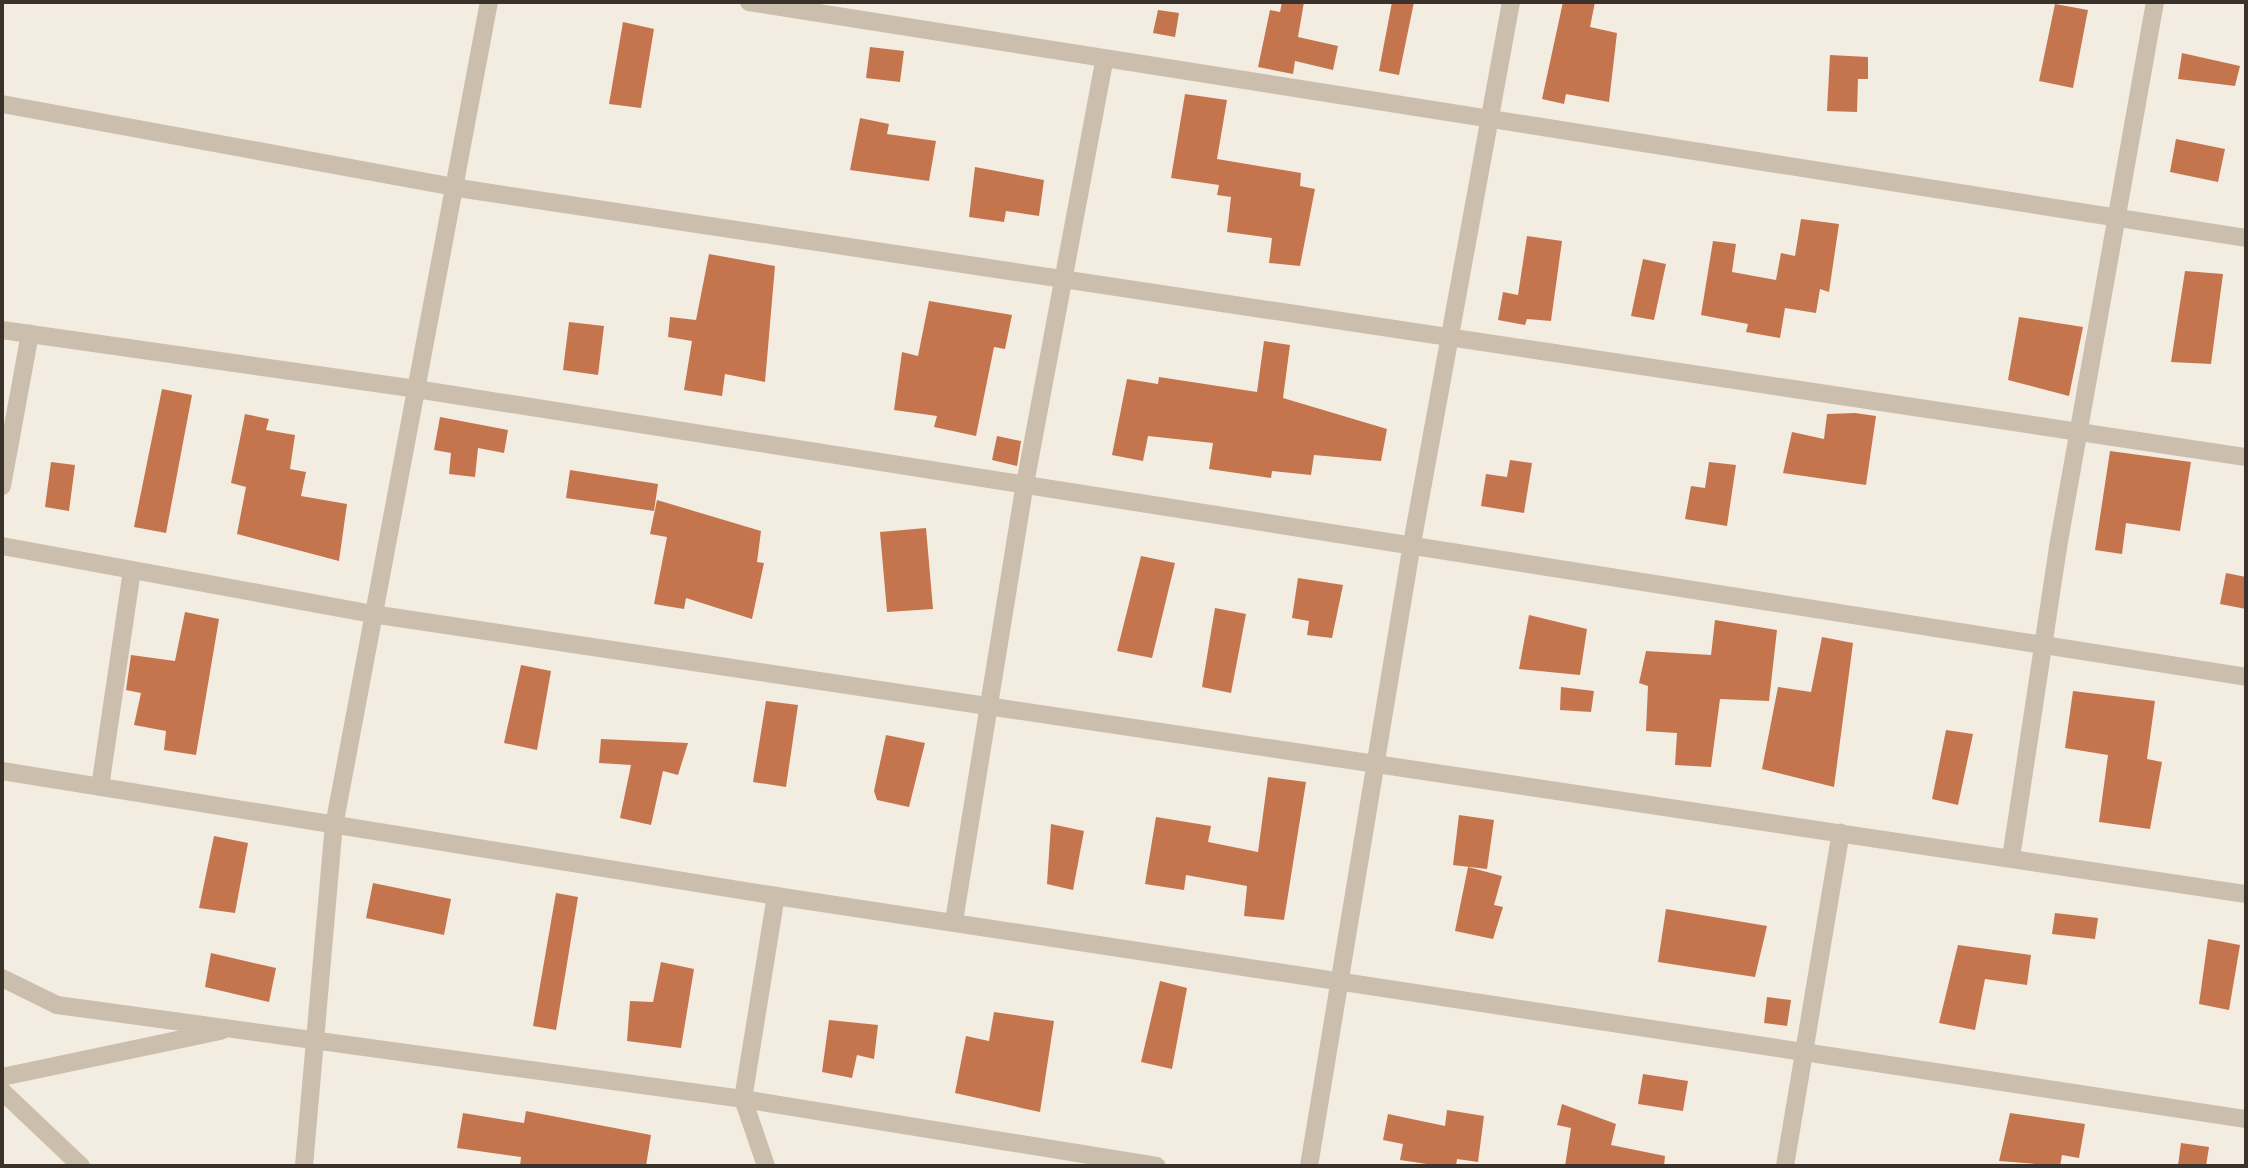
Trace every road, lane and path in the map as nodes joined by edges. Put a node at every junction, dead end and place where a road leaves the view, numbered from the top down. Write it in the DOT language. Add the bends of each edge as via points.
graph roads {
  1 [pos="489,2"];
  2 [pos="749,2"];
  3 [pos="1511,2"];
  4 [pos="2155,2"];
  5 [pos="851,10"];
  6 [pos="1104,62"];
  7 [pos="2,104"];
  8 [pos="1490,121"];
  9 [pos="458,188"];
  10 [pos="2121,218"];
  11 [pos="2246,238"];
  12 [pos="1064,276"];
  13 [pos="2,330"];
  14 [pos="30,334"];
  15 [pos="1452,334"];
  16 [pos="416,389"];
  17 [pos="2083,432"];
  18 [pos="2246,457"];
  19 [pos="1025,484"];
  20 [pos="2,486"];
  21 [pos="2,546"];
  22 [pos="1410,549"];
  23 [pos="132,570"];
  24 [pos="372,614"];
  25 [pos="2042,647"];
  26 [pos="2246,677"];
  27 [pos="988,704"];
  28 [pos="1378,765"];
  29 [pos="2,771"];
  30 [pos="100,788"];
  31 [pos="334,827"];
  32 [pos="1841,833"];
  33 [pos="2011,858"];
  34 [pos="2246,894"];
  35 [pos="776,896"];
  36 [pos="954,921"];
  37 [pos="2,978"];
  38 [pos="1340,979"];
  39 [pos="236,1028"];
  40 [pos="319,1038"];
  41 [pos="1804,1055"];
  42 [pos="2,1077"];
  43 [pos="2,1091"];
  44 [pos="743,1100"];
  45 [pos="2246,1119"];
  46 [pos="80,1166"];
  47 [pos="304,1166"];
  48 [pos="766,1166"];
  49 [pos="1157,1166"];
  50 [pos="1309,1166"];
  51 [pos="1785,1166"];
  1 -- 9 [label="street"];
  2 -- 5 [label="street"];
  3 -- 8 [label="street"];
  4 -- 10 [label="street"];
  5 -- 6 [label="street"];
  6 -- 8 [label="street"];
  6 -- 12 [label="street"];
  7 -- 9 [label="street"];
  8 -- 10 [label="street"];
  8 -- 15 [label="street"];
  9 -- 12 [label="street"];
  9 -- 16 [label="street"];
  10 -- 11 [label="street"];
  10 -- 17 [label="street"];
  12 -- 15 [label="street"];
  12 -- 19 [label="street"];
  13 -- 14 [label="street"];
  14 -- 16 [label="street"];
  14 -- 20 [label="street"];
  15 -- 17 [label="street"];
  15 -- 22 [label="street"];
  16 -- 19 [label="street"];
  16 -- 24 [label="street"];
  17 -- 18 [label="street"];
  17 -- 25 [label="street"];
  19 -- 22 [label="street"];
  19 -- 27 [label="street"];
  21 -- 23 [label="street"];
  22 -- 25 [label="street"];
  22 -- 28 [label="street"];
  23 -- 24 [label="street"];
  23 -- 30 [label="street"];
  24 -- 27 [label="street"];
  24 -- 31 [label="street"];
  25 -- 26 [label="street"];
  25 -- 33 [label="street"];
  27 -- 28 [label="street"];
  27 -- 36 [label="street"];
  28 -- 32 [label="street"];
  28 -- 38 [label="street"];
  29 -- 30 [label="street"];
  30 -- 31 [label="street"];
  31 -- 35 [label="street"];
  31 -- 40 [label="street"];
  32 -- 33 [label="street"];
  32 -- 41 [label="street"];
  33 -- 34 [label="street"];
  35 -- 36 [label="street"];
  35 -- 44 [label="street"];
  36 -- 38 [label="street"];
  37 -- 39 [label="street" via="57,1005"];
  38 -- 41 [label="street"];
  38 -- 50 [label="street"];
  39 -- 40 [label="street"];
  39 -- 42 [label="street"];
  40 -- 44 [label="street"];
  40 -- 47 [label="street"];
  41 -- 45 [label="street"];
  41 -- 51 [label="street"];
  43 -- 46 [label="street"];
  44 -- 48 [label="street"];
  44 -- 49 [label="street"];
}
